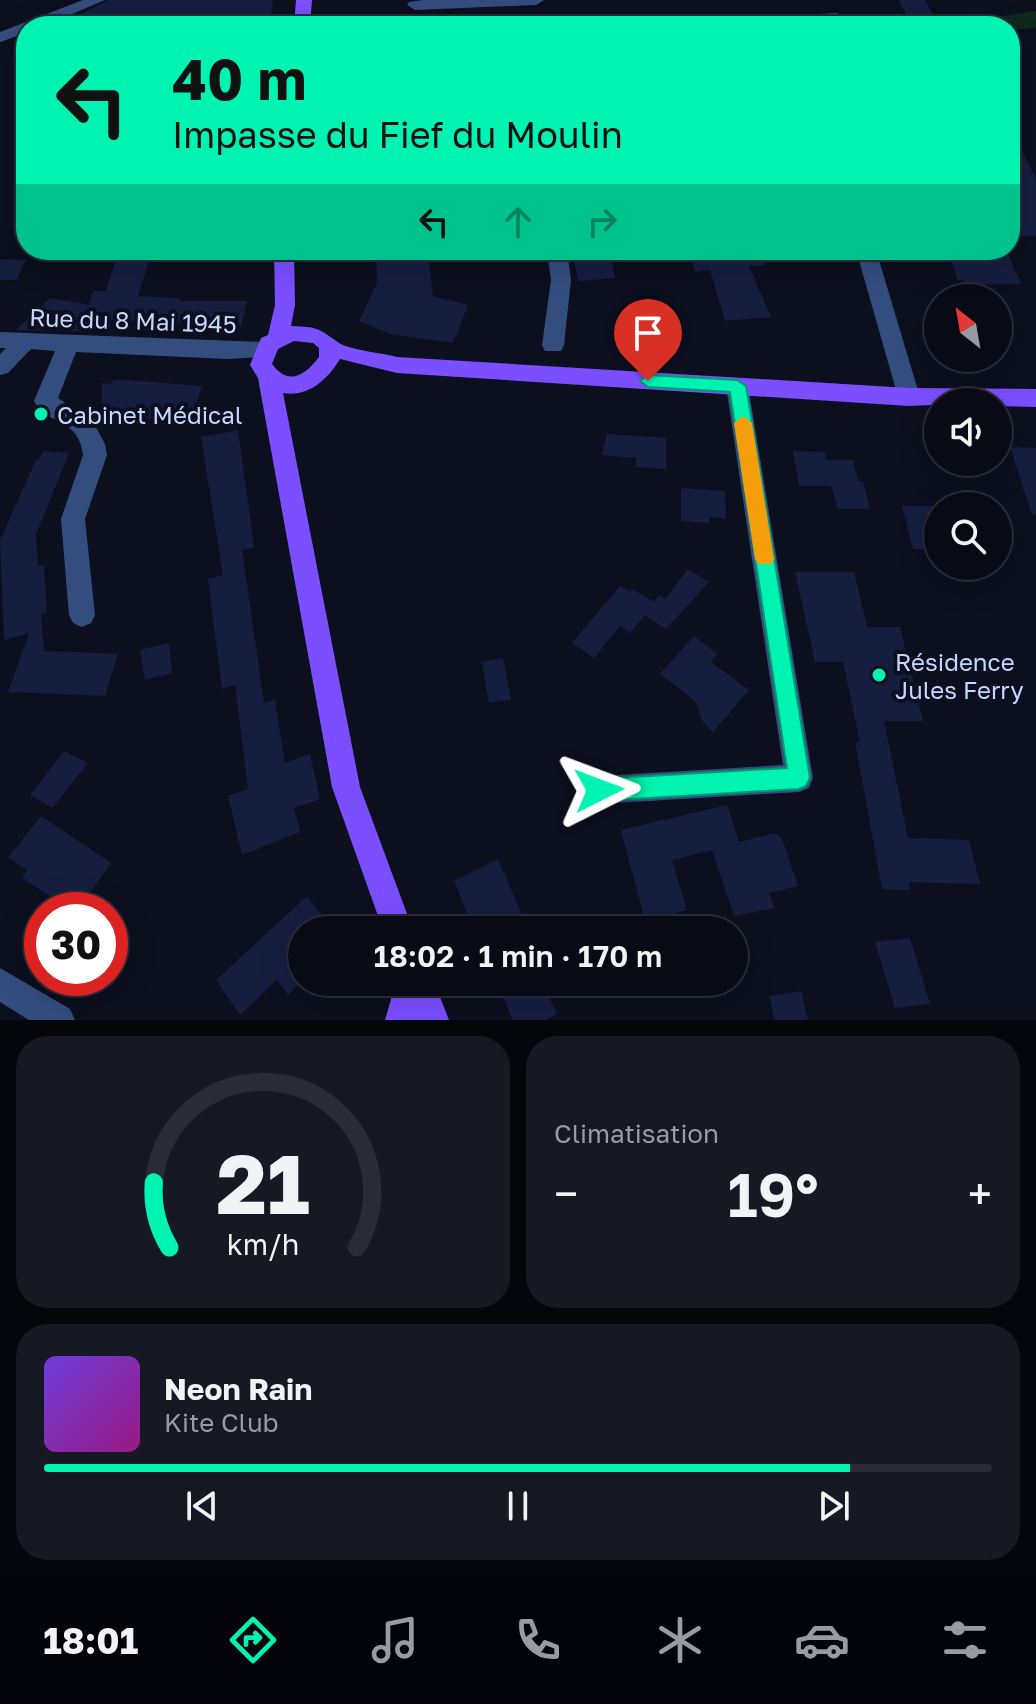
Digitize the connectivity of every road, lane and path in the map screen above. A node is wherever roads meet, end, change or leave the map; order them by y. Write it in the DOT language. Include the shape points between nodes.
graph roads {
  1 [pos="97,0"];
  2 [pos="536,0"];
  3 [pos="415,5"];
  4 [pos="56,16"];
  5 [pos="284,260"];
  6 [pos="558,260"];
  7 [pos="869,260"];
  8 [pos="285,305"];
  9 [pos="306,333"];
  10 [pos="0,340"];
  11 [pos="26,341"];
  12 [pos="69,343"];
  13 [pos="271,344"];
  14 [pos="553,345"];
  15 [pos="330,349"];
  16 [pos="385,364"];
  17 [pos="0,367"];
  18 [pos="269,377"];
  19 [pos="314,377"];
  20 [pos="737,386"];
  21 [pos="909,397"];
  22 [pos="1036,398"];
  23 [pos="282,435"];
  24 [pos="82,615"];
  25 [pos="599,790"];
  26 [pos="393,916"];
  27 [pos="0,984"];
  28 [pos="408,996"];
  29 [pos="424,996"];
  30 [pos="59,1020"];
  31 [pos="401,1020"];
  32 [pos="433,1020"];
  1 -- 4 [label="street"];
  2 -- 3 [label="street"];
  5 -- 8 [label="main road"];
  6 -- 14 [label="street"];
  7 -- 21 [label="street"];
  8 -- 9 [label="main road"];
  8 -- 13 [label="main road"];
  9 -- 13 [label="main road"];
  9 -- 15 [label="main road" via="321,338"];
  10 -- 11 [label="street, Rue du 8 Mai 1945"];
  11 -- 12 [label="street, Rue du 8 Mai 1945"];
  11 -- 17 [label="street"];
  12 -- 13 [label="street, Rue du 8 Mai 1945"];
  12 -- 24 [label="street" via="45,401 83,423 94,445 73,519"];
  13 -- 18 [label="main road" via="261,365"];
  15 -- 16 [label="main road"];
  15 -- 19 [label="main road" via="331,358"];
  16 -- 19 [label="main road"];
  16 -- 20 [label="main road"];
  18 -- 19 [label="main road" via="286,384"];
  18 -- 23 [label="main road"];
  19 -- 23 [label="main road" via="292,408"];
  20 -- 21 [label="main road"];
  20 -- 25 [label="street" via="799,778"];
  21 -- 22 [label="main road"];
  23 -- 26 [label="main road" via="346,787"];
  27 -- 30 [label="street"];
  28 -- 31 [label="main road"];
  29 -- 32 [label="main road"];
}
